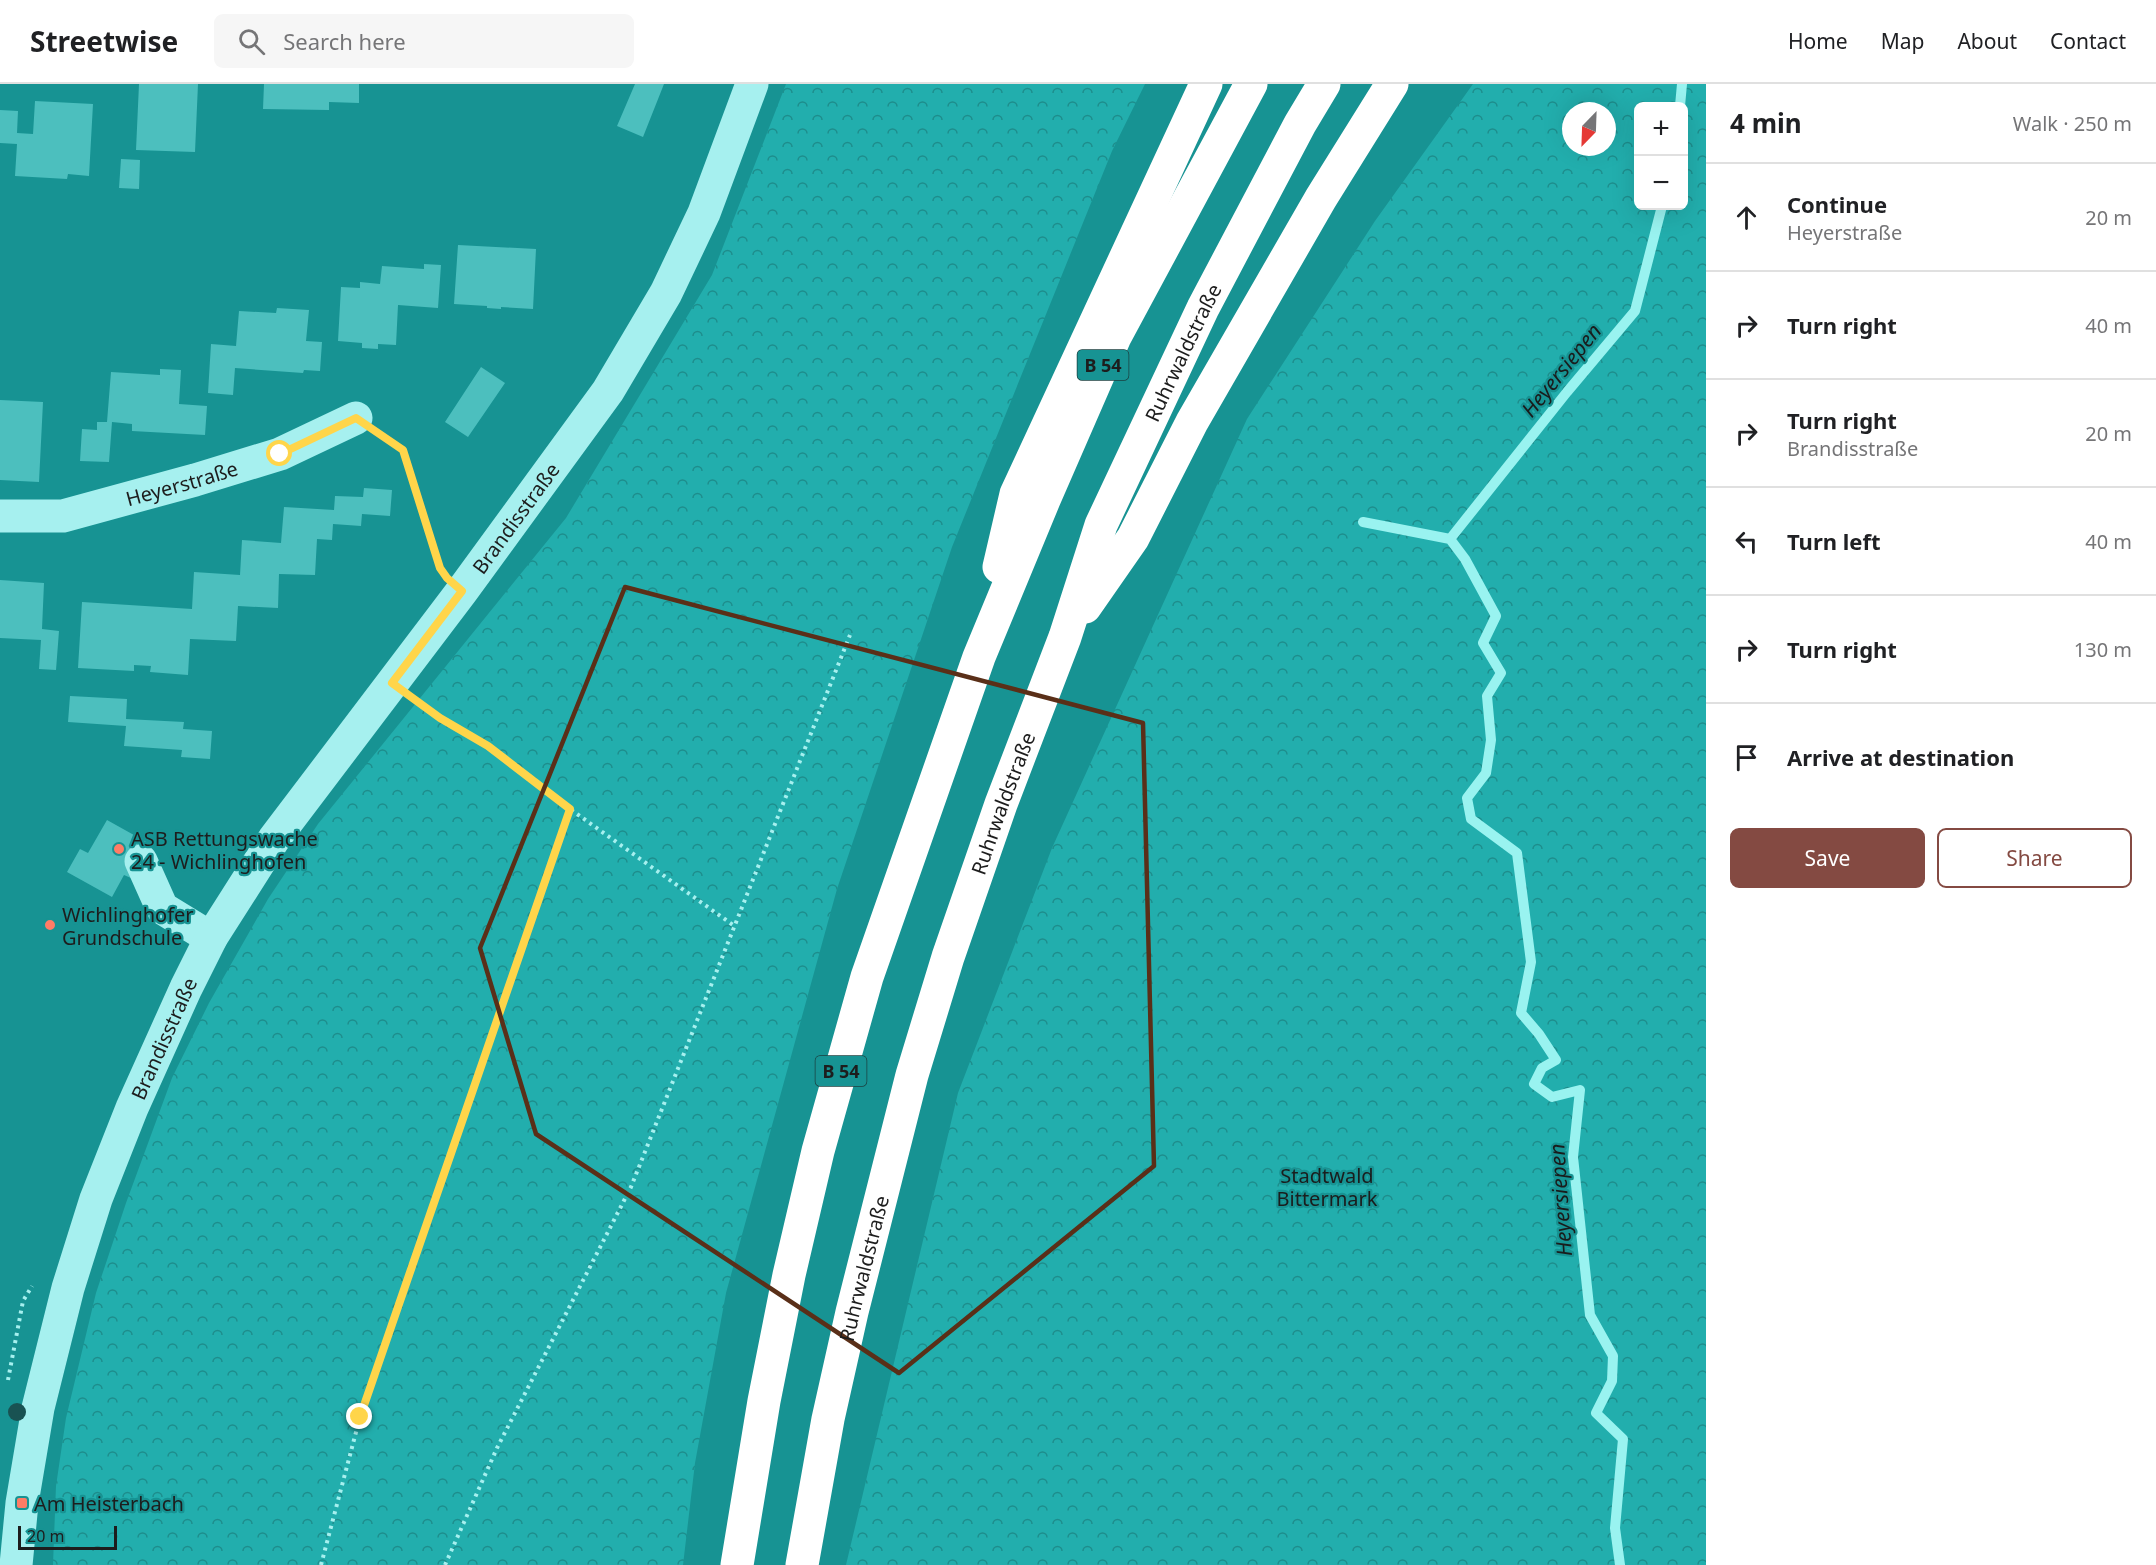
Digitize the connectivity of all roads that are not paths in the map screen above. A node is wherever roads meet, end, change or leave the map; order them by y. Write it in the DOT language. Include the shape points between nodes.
graph roads {
  1 [pos="752,84"];
  2 [pos="1206,84"];
  3 [pos="1251,84"];
  4 [pos="1324,84"];
  5 [pos="1392,84"];
  6 [pos="356,418"];
  7 [pos="0,516"];
  8 [pos="1065,637"];
  9 [pos="979,657"];
  10 [pos="141,861"];
  11 [pos="211,938"];
  12 [pos="16,1565"];
  13 [pos="737,1565"];
  14 [pos="802,1565"];
  1 -- 11 [label="street, Brandisstraße" via="704,213 666,293 608,391 274,839"];
  2 -- 9 [label="highway" via="1016,494"];
  3 -- 9 [label="highway, B 54" via="1115,337"];
  4 -- 8 [label="highway, Ruhrwaldstraße" via="1203,308 1101,525"];
  5 -- 8 [label="highway" via="1321,198 1192,422 1133,538"];
  6 -- 7 [label="street, Heyerstraße" via="280,454 195,480 63,516"];
  8 -- 14 [label="highway, Ruhrwaldstraße" via="1000,804 912,1075 847,1333"];
  9 -- 13 [label="highway, B 54" via="867,977 818,1151 764,1401"];
  10 -- 11 [label="street" via="162,908"];
  11 -- 12 [label="street, Brandisstraße" via="132,1108 96,1199 68,1288 38,1408"];
}
